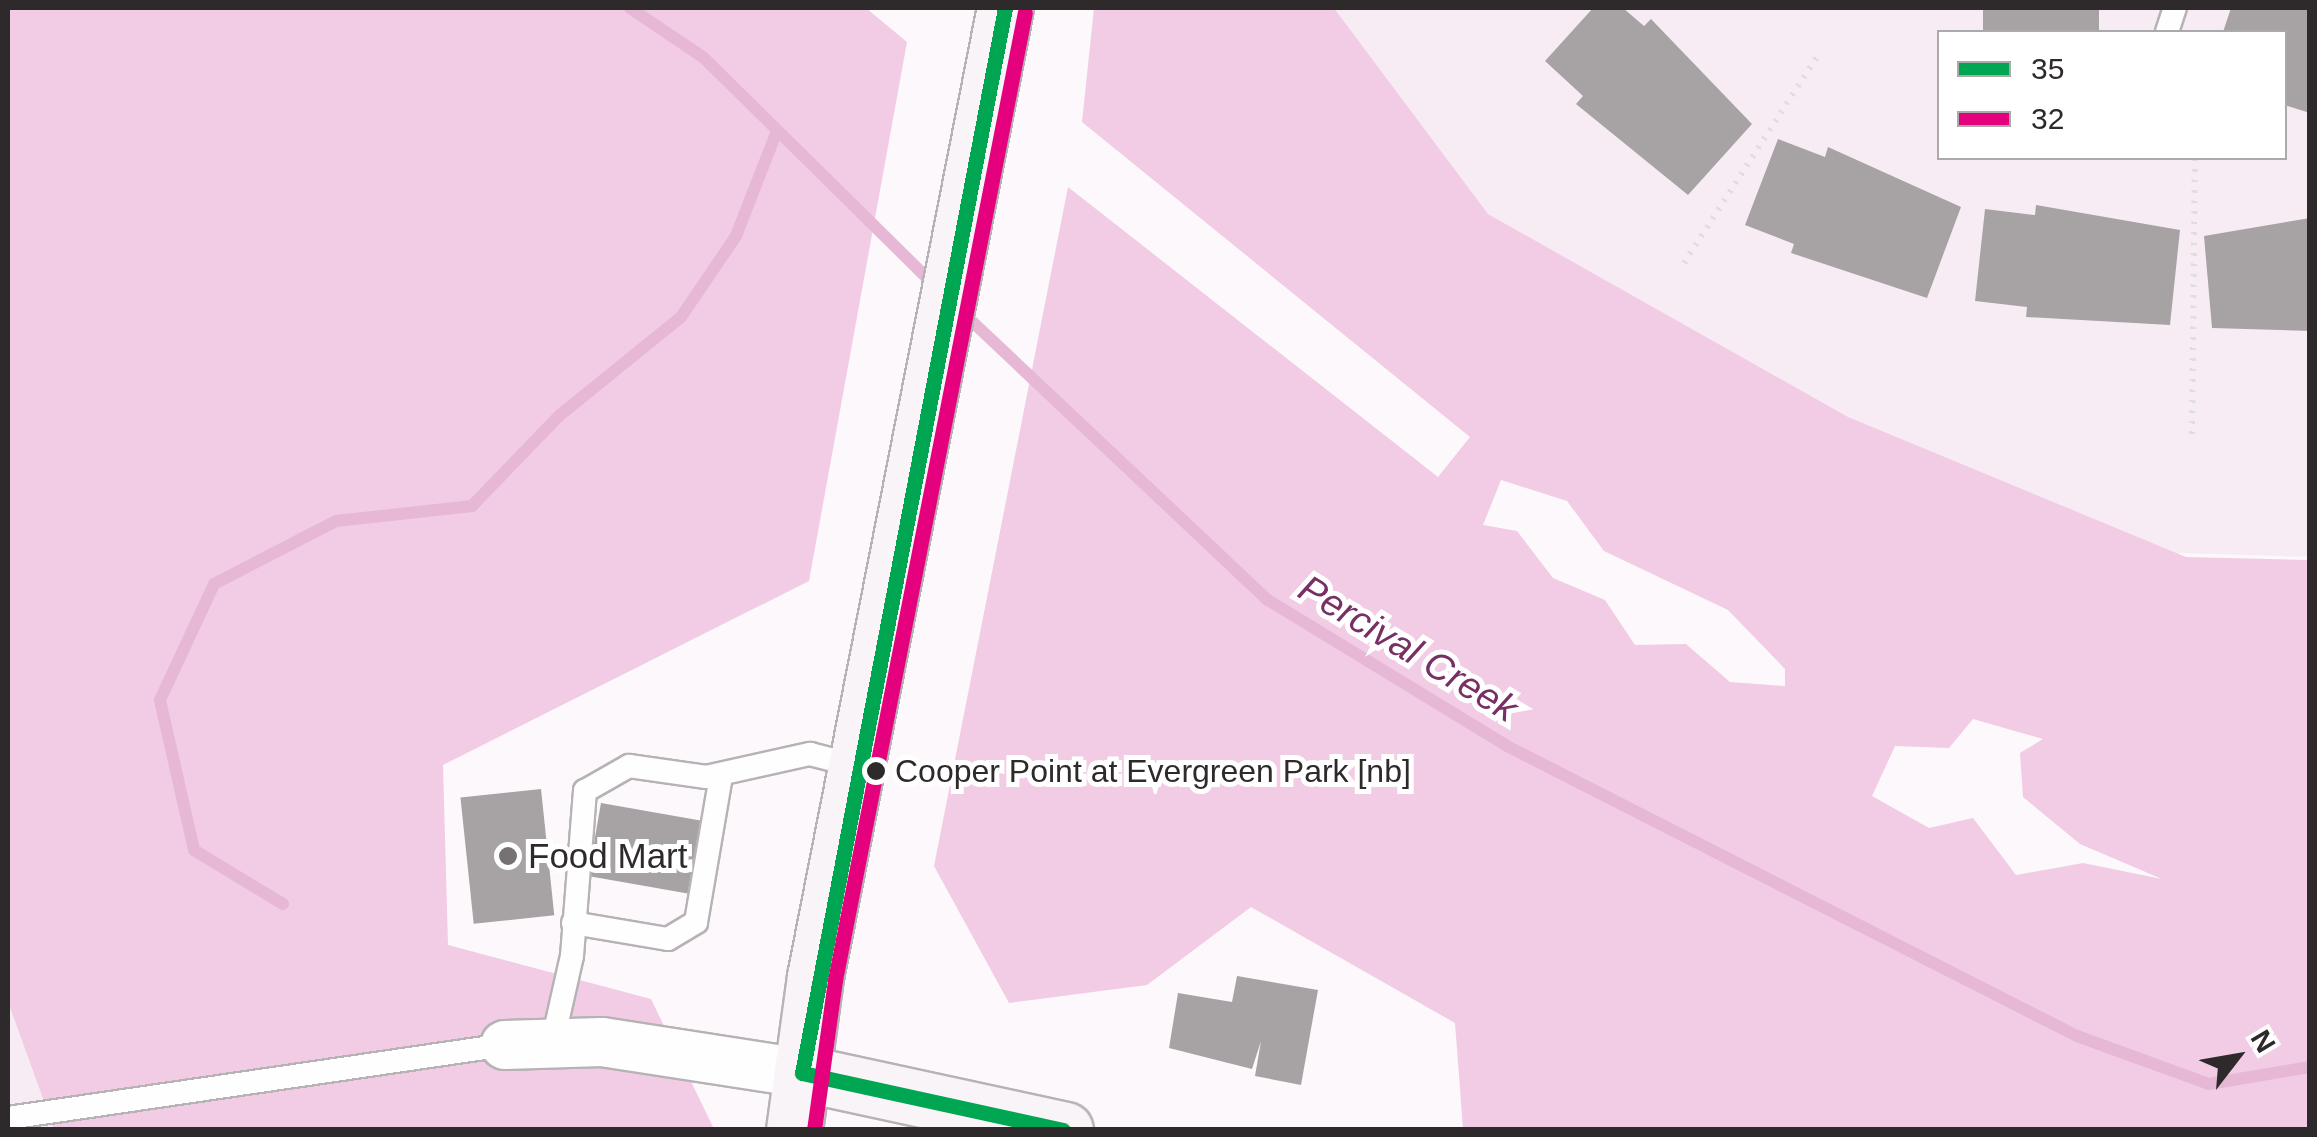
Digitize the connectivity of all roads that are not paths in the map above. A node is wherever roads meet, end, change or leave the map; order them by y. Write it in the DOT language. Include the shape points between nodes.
graph roads {
  1 [pos="1005,8"];
  2 [pos="858,759"];
  3 [pos="721,776"];
  4 [pos="573,923"];
  5 [pos="553,1040"];
  6 [pos="505,1045"];
  7 [pos="802,1074"];
  8 [pos="8,1118"];
  9 [pos="794,1130"];
  10 [pos="1065,1130"];
  1 -- 2 [label="main road"];
  2 -- 3 [label="lane" via="785,755"];
  2 -- 7 [label="main road"];
  3 -- 4 [label="lane" via="629,766 585,791"];
  3 -- 4 [label="lane" via="696,922 668,939"];
  4 -- 5 [label="lane"];
  5 -- 6 [label="street"];
  5 -- 7 [label="street"];
  6 -- 8 [label="lane"];
  7 -- 9 [label="main road"];
  7 -- 10 [label="main road"];
}
